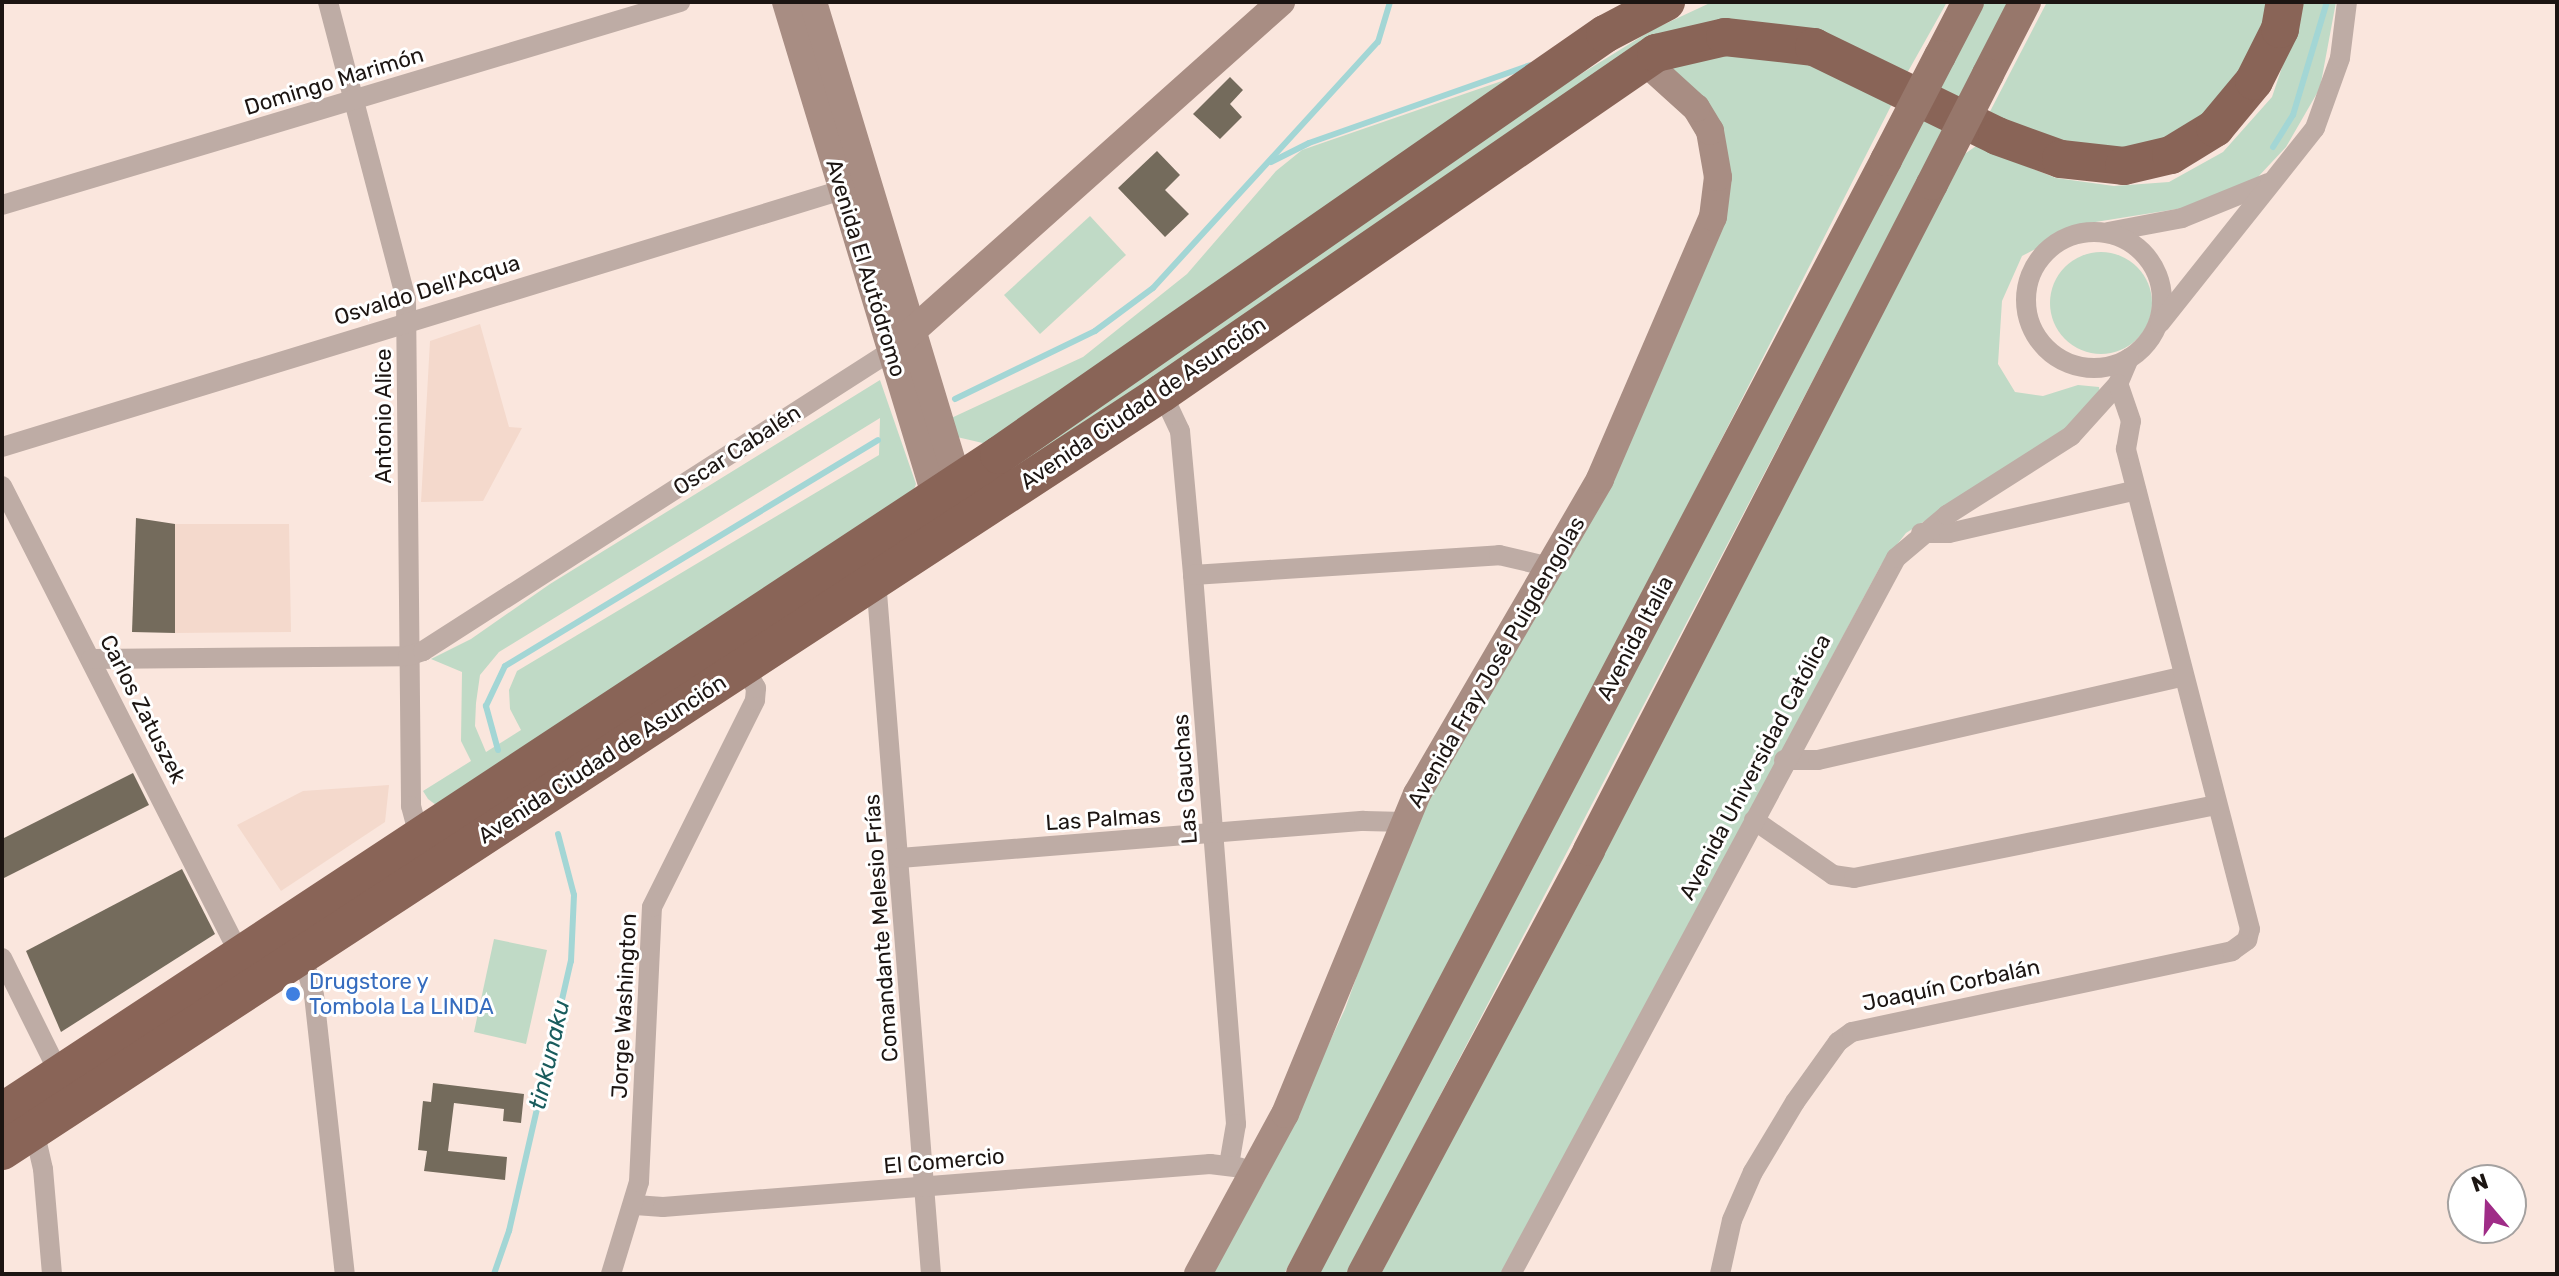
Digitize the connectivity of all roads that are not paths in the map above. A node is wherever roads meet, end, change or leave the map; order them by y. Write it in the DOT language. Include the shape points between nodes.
graph roads {
  1 [pos="328,2"];
  2 [pos="680,2"];
  3 [pos="786,2"];
  4 [pos="813,2"];
  5 [pos="1281,2"];
  6 [pos="1666,2"];
  7 [pos="1968,2"];
  8 [pos="2025,2"];
  9 [pos="2285,2"];
  10 [pos="2347,2"];
  11 [pos="1643,60"];
  12 [pos="357,99"];
  13 [pos="2275,180"];
  14 [pos="855,186"];
  15 [pos="2,205"];
  16 [pos="2104,232"];
  17 [pos="408,320"];
  18 [pos="2156,329"];
  19 [pos="912,331"];
  20 [pos="891,351"];
  21 [pos="2129,358"];
  22 [pos="2118,384"];
  23 [pos="1162,393"];
  24 [pos="2,447"];
  25 [pos="2,486"];
  26 [pos="2136,490"];
  27 [pos="957,497"];
  28 [pos="1921,533"];
  29 [pos="1550,567"];
  30 [pos="1193,575"];
  31 [pos="876,580"];
  32 [pos="408,656"];
  33 [pos="91,659"];
  34 [pos="744,667"];
  35 [pos="2181,677"];
  36 [pos="1784,760"];
  37 [pos="2215,805"];
  38 [pos="1754,820"];
  39 [pos="1405,822"];
  40 [pos="1213,834"];
  41 [pos="420,839"];
  42 [pos="900,858"];
  43 [pos="240,955"];
  44 [pos="303,957"];
  45 [pos="2,958"];
  46 [pos="59,1073"];
  47 [pos="18,1121"];
  48 [pos="2,1151"];
  49 [pos="1242,1168"];
  50 [pos="926,1186"];
  51 [pos="635,1205"];
  52 [pos="52,1274"];
  53 [pos="345,1274"];
  54 [pos="611,1274"];
  55 [pos="931,1274"];
  56 [pos="1198,1274"];
  57 [pos="1302,1274"];
  58 [pos="1363,1274"];
  59 [pos="1511,1274"];
  60 [pos="1720,1274"];
  1 -- 12 [label="street, Antonio Alice"];
  2 -- 12 [label="street, Domingo Marimón"];
  3 -- 14 [label="street, Avenida El Autódromo"];
  4 -- 14 [label="street, Avenida El Autódromo"];
  5 -- 19 [label="street, Oscar Cabalén"];
  6 -- 27 [label="highway, Avenida Ciudad de Asunción" via="1605,34"];
  7 -- 57 [label="main road, Avenida Italia, bridge"];
  8 -- 58 [label="main road, bridge" via="1589,850"];
  9 -- 11 [label="highway, Avenida Ciudad de Asunción" via="2280,29 2254,81 2215,128 2171,155 2124,166 2061,159 1997,136 1814,47 1725,37 1684,43"];
  10 -- 13 [label="street, Avenida Universidad Católica" via="2340,58 2325,107"];
  11 -- 23 [label="highway, Avenida Ciudad de Asunción"];
  11 -- 29 [label="street, Avenida Fray José Puigdengolas" via="1696,108 1710,131 1718,197 1650,371 1600,479"];
  12 -- 15 [label="street, Domingo Marimón"];
  12 -- 17 [label="street, Antonio Alice"];
  13 -- 16 [label="street" via="2209,210"];
  13 -- 18 [label="street, Avenida Universidad Católica"];
  14 -- 17 [label="street, Osvaldo Dell'Acqua"];
  14 -- 19 [label="street, Avenida El Autódromo"];
  14 -- 20 [label="street, Avenida El Autódromo"];
  16 -- 18 [label="street" via="2137,246 2158,275 2162,310"];
  16 -- 21 [label="street" via="2085,232 2049,249 2036,265 2026,303 2035,331 2054,354 2091,367"];
  17 -- 24 [label="street, Osvaldo Dell'Acqua"];
  17 -- 32 [label="street, Antonio Alice"];
  18 -- 21 [label="street, Avenida Universidad Católica"];
  19 -- 20 [label="street, Oscar Cabalén"];
  19 -- 27 [label="street, Avenida El Autódromo"];
  20 -- 27 [label="street, Avenida El Autódromo"];
  20 -- 32 [label="street, Oscar Cabalén" via="445,641"];
  21 -- 22 [label="street, Avenida Universidad Católica"];
  22 -- 26 [label="street" via="2128,403 2126,449"];
  22 -- 28 [label="street, Avenida Universidad Católica" via="2071,436"];
  23 -- 27 [label="highway, Avenida Ciudad de Asunción"];
  23 -- 30 [label="street, Las Gauchas" via="1180,431"];
  25 -- 33 [label="street, Carlos Zatuszek"];
  26 -- 28 [label="street" via="1949,533"];
  26 -- 35 [label="street"];
  27 -- 31 [label="highway, Avenida Ciudad de Asunción" via="946,533"];
  27 -- 41 [label="highway, Avenida Ciudad de Asunción"];
  28 -- 36 [label="street, Avenida Universidad Católica" via="1896,558"];
  29 -- 30 [label="street" via="1499,555"];
  29 -- 39 [label="street, Avenida Fray José Puigdengolas"];
  30 -- 40 [label="street, Las Gauchas"];
  31 -- 34 [label="highway, Avenida Ciudad de Asunción"];
  31 -- 42 [label="street, Comandante Melesio Frías"];
  32 -- 33 [label="street, Oscar Cabalén"];
  32 -- 41 [label="street, Antonio Alice" via="411,806"];
  33 -- 43 [label="street, Carlos Zatuszek"];
  34 -- 44 [label="highway, Avenida Ciudad de Asunción" via="619,744"];
  34 -- 51 [label="street, Jorge Washington" via="756,688 755,700 652,907"];
  35 -- 36 [label="street" via="1818,760"];
  35 -- 37 [label="street"];
  36 -- 38 [label="street, Avenida Universidad Católica"];
  37 -- 38 [label="street" via="1854,878 1833,875"];
  37 -- 60 [label="street, Joaquín Corbalán" via="2250,929 2240,947 1852,1032 1838,1042 1795,1102 1753,1172 1732,1220"];
  38 -- 59 [label="street, Avenida Universidad Católica"];
  39 -- 40 [label="street, Las Palmas"];
  39 -- 49 [label="street, Avenida Fray José Puigdengolas" via="1285,1114"];
  40 -- 42 [label="street, Las Palmas"];
  40 -- 49 [label="street, Las Gauchas"];
  41 -- 43 [label="highway, Avenida Ciudad de Asunción"];
  42 -- 50 [label="street, Comandante Melesio Frías"];
  43 -- 46 [label="highway, Avenida Ciudad de Asunción"];
  44 -- 47 [label="highway, Avenida Ciudad de Asunción"];
  44 -- 53 [label="street" via="314,995"];
  45 -- 46 [label="street"];
  46 -- 47 [label="highway, Avenida Ciudad de Asunción"];
  47 -- 48 [label="highway, Avenida Ciudad de Asunción"];
  47 -- 52 [label="street" via="43,1169"];
  49 -- 50 [label="street, El Comercio"];
  49 -- 56 [label="street, Avenida Fray José Puigdengolas"];
  50 -- 51 [label="street, El Comercio"];
  50 -- 55 [label="street, Comandante Melesio Frías"];
  51 -- 54 [label="street, Jorge Washington"];
}
